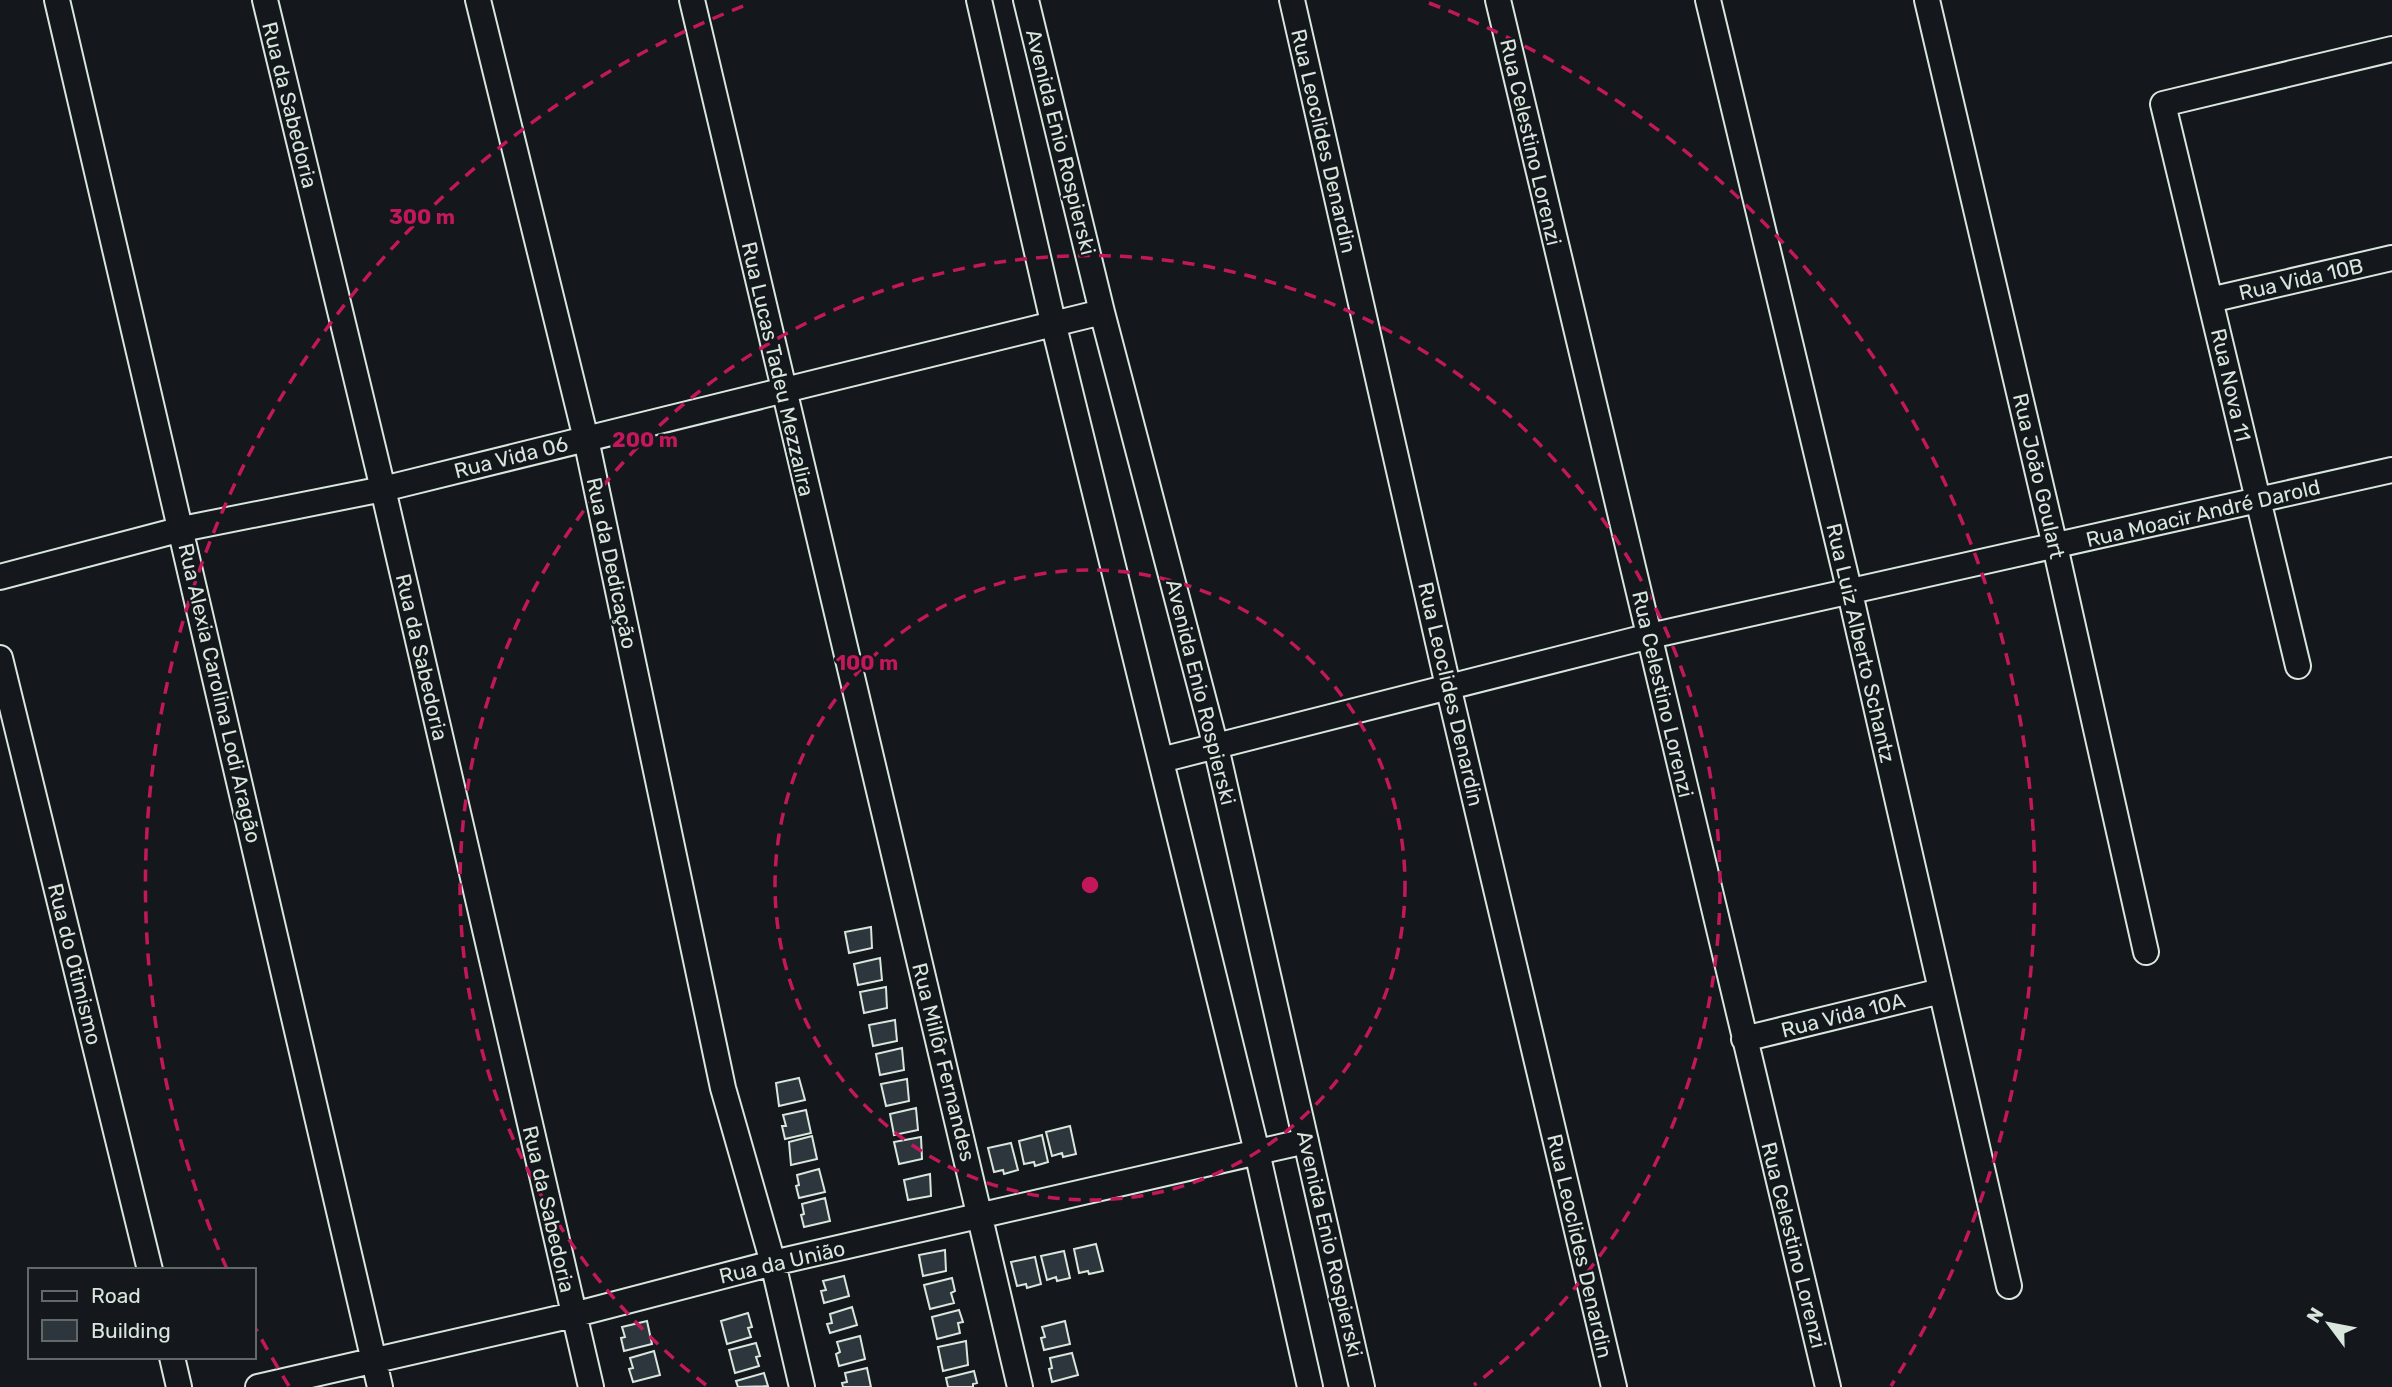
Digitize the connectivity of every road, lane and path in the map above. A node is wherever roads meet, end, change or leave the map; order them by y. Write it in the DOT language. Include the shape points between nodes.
graph roads {
  1 [pos="57,0"];
  2 [pos="265,0"];
  3 [pos="478,0"];
  4 [pos="692,0"];
  5 [pos="979,0"];
  6 [pos="1026,0"];
  7 [pos="1292,0"];
  8 [pos="1497,0"];
  9 [pos="1708,0"];
  10 [pos="1927,0"];
  11 [pos="2392,49"];
  12 [pos="2392,258"];
  13 [pos="2210,300"];
  14 [pos="1102,312"];
  15 [pos="1053,322"];
  16 [pos="783,389"];
  17 [pos="586,439"];
  18 [pos="2392,470"];
  19 [pos="383,489"];
  20 [pos="2258,499"];
  21 [pos="182,529"];
  22 [pos="2055,546"];
  23 [pos="0,577"];
  24 [pos="1850,593"];
  25 [pos="1650,636"];
  26 [pos="0,658"];
  27 [pos="2298,666"];
  28 [pos="1448,686"];
  29 [pos="866,737"];
  30 [pos="1216,747"];
  31 [pos="1161,760"];
  32 [pos="2147,952"];
  33 [pos="1941,991"];
  34 [pos="1744,1039"];
  35 [pos="1306,1141"];
  36 [pos="1256,1152"];
  37 [pos="981,1217"];
  38 [pos="773,1263"];
  39 [pos="150,1268"];
  40 [pos="2010,1286"];
  41 [pos="573,1315"];
  42 [pos="172,1359"];
  43 [pos="374,1360"];
  44 [pos="179,1387"];
  45 [pos="258,1387"];
  46 [pos="380,1387"];
  47 [pos="591,1387"];
  48 [pos="802,1387"];
  49 [pos="1020,1387"];
  50 [pos="1310,1387"];
  51 [pos="1362,1387"];
  52 [pos="1614,1387"];
  53 [pos="1828,1387"];
  1 -- 21 [label="street, Rua Alexia Carolina Lodi Aragão"];
  2 -- 19 [label="street, Rua da Sabedoria"];
  3 -- 17 [label="street, Rua da Dedicação"];
  4 -- 16 [label="street, Rua Lucas Tadeu Mezzalira"];
  5 -- 15 [label="street"];
  6 -- 14 [label="street, Avenida Enio Rospierski"];
  7 -- 28 [label="street, Rua Leoclides Denardin"];
  8 -- 25 [label="street, Rua Celestino Lorenzi"];
  9 -- 24 [label="street, Rua Luiz Alberto Schantz"];
  10 -- 22 [label="street, Rua João Goulart"];
  11 -- 13 [label="street, Rua Nova 11" via="2163,104"];
  12 -- 13 [label="street, Rua Vida 10B"];
  13 -- 20 [label="street, Rua Nova 11"];
  14 -- 15 [label="street, Rua Vida 06"];
  14 -- 30 [label="street, Avenida Enio Rospierski"];
  15 -- 16 [label="street, Rua Vida 06"];
  15 -- 31 [label="street"];
  16 -- 17 [label="street, Rua Vida 06"];
  16 -- 29 [label="street, Rua Lucas Tadeu Mezzalira"];
  17 -- 19 [label="street, Rua Vida 06"];
  17 -- 38 [label="street, Rua da Dedicação" via="723,1088"];
  18 -- 20 [label="street, Rua Moacir André Darold"];
  19 -- 21 [label="street, Rua Vida 06"];
  19 -- 41 [label="street, Rua da Sabedoria"];
  20 -- 22 [label="street, Rua Moacir André Darold"];
  20 -- 27 [label="street, Rua Nova 11"];
  21 -- 23 [label="street, Rua Vida 06"];
  21 -- 43 [label="street, Rua Alexia Carolina Lodi Aragão"];
  22 -- 24 [label="street, Rua Moacir André Darold"];
  22 -- 32 [label="street, Rua João Goulart"];
  24 -- 25 [label="street, Rua Moacir André Darold"];
  24 -- 33 [label="street, Rua Luiz Alberto Schantz"];
  25 -- 28 [label="street, Rua Moacir André Darold"];
  25 -- 34 [label="street, Rua Celestino Lorenzi"];
  26 -- 39 [label="street, Rua do Otimismo"];
  28 -- 30 [label="street, Rua Moacir André Darold"];
  28 -- 52 [label="street, Rua Leoclides Denardin"];
  29 -- 37 [label="street, Rua Millôr Fernandes"];
  30 -- 31 [label="street, Rua Moacir André Darold"];
  30 -- 35 [label="street, Avenida Enio Rospierski"];
  31 -- 36 [label="street"];
  33 -- 34 [label="street, Rua Vida 10A"];
  33 -- 40 [label="street, Rua Luiz Alberto Schantz"];
  34 -- 53 [label="street, Rua Celestino Lorenzi"];
  35 -- 36 [label="street, Rua da União"];
  35 -- 51 [label="street, Avenida Enio Rospierski"];
  36 -- 37 [label="street, Rua da União"];
  36 -- 50 [label="street"];
  37 -- 38 [label="street, Rua da União"];
  37 -- 49 [label="street, Rua Millôr Fernandes"];
  38 -- 41 [label="street, Rua da União"];
  38 -- 48 [label="street, Rua da Dedicação"];
  41 -- 43 [label="street, Rua da União"];
  41 -- 47 [label="street, Rua da Sabedoria"];
  42 -- 44 [label="street"];
  43 -- 45 [label="street, Rua da União"];
  43 -- 46 [label="street, Rua Alexia Carolina Lodi Aragão"];
}
